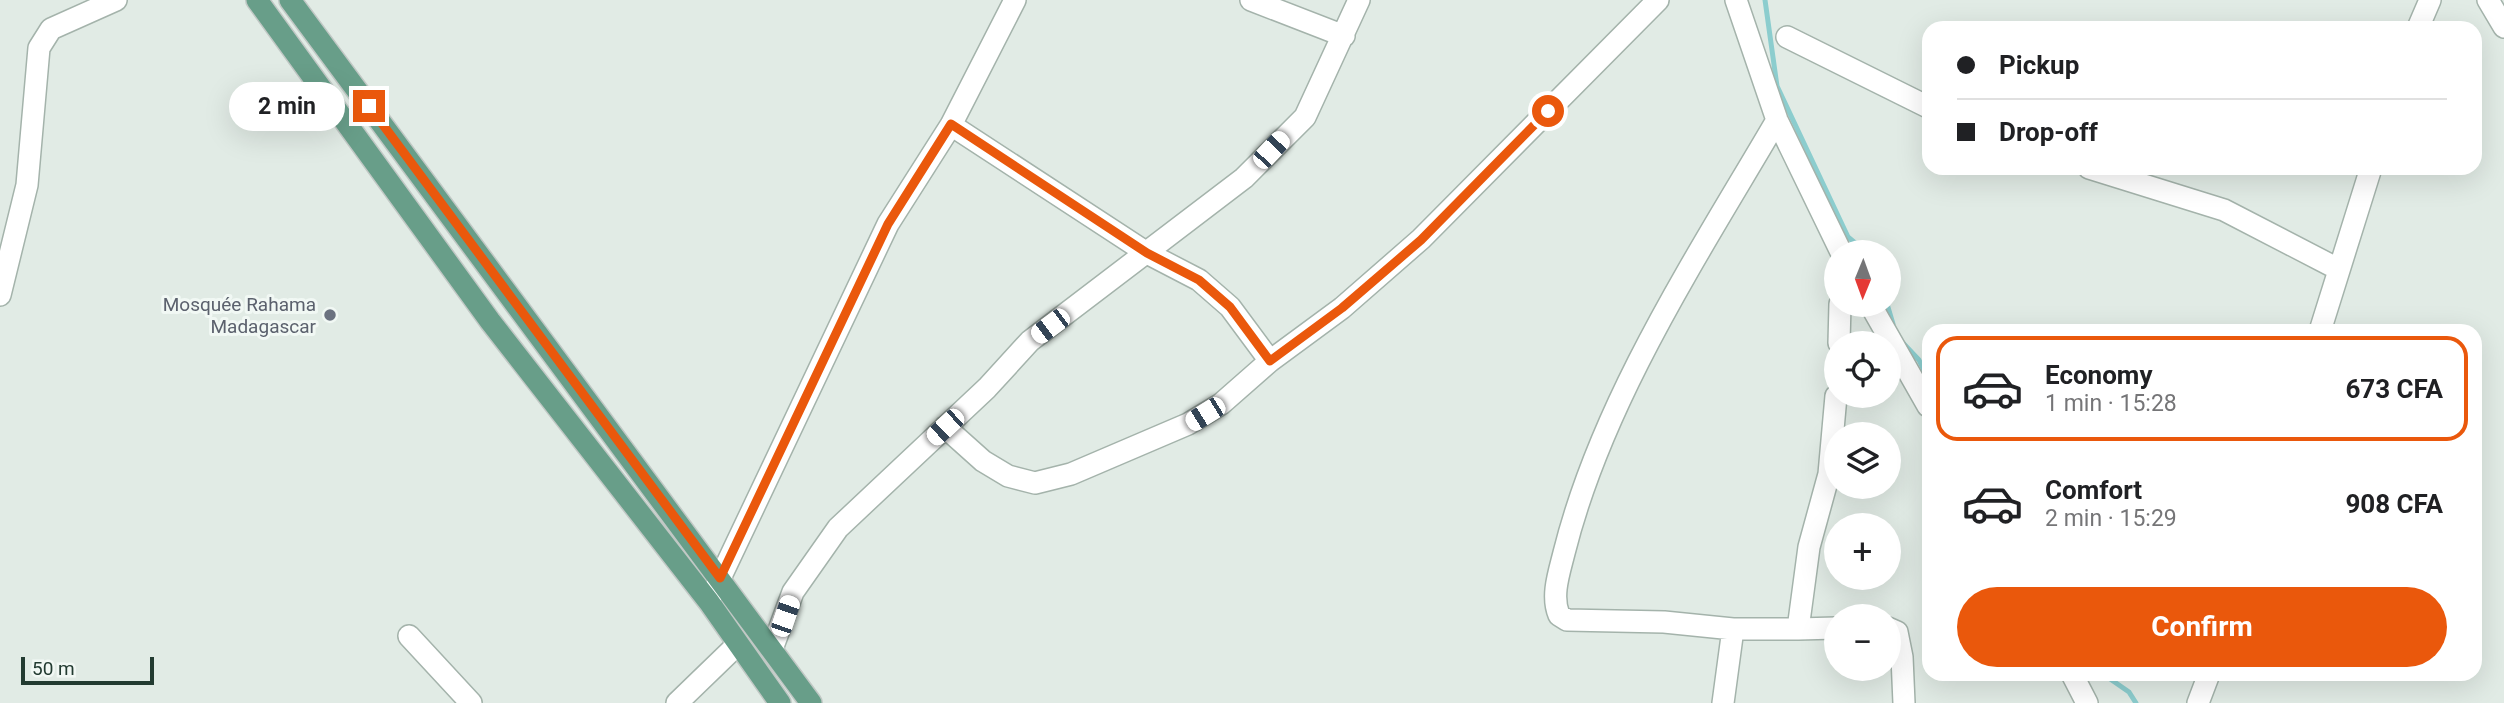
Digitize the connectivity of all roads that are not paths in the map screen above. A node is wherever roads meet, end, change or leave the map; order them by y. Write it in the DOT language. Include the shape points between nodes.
graph roads {
  1 [pos="116,0"];
  2 [pos="257,0"];
  3 [pos="290,0"];
  4 [pos="1015,0"];
  5 [pos="1251,0"];
  6 [pos="1359,0"];
  7 [pos="1658,0"];
  8 [pos="1736,0"];
  9 [pos="2430,0"];
  10 [pos="2488,0"];
  11 [pos="2421,21"];
  12 [pos="2504,27"];
  13 [pos="1344,36"];
  14 [pos="1787,37"];
  15 [pos="1922,104"];
  16 [pos="1777,120"];
  17 [pos="951,124"];
  18 [pos="2112,175"];
  19 [pos="2369,175"];
  20 [pos="1835,240"];
  21 [pos="1147,253"];
  22 [pos="2338,269"];
  23 [pos="0,295"];
  24 [pos="1877,317"];
  25 [pos="2322,324"];
  26 [pos="1270,361"];
  27 [pos="1922,395"];
  28 [pos="1835,408"];
  29 [pos="945,427"];
  30 [pos="720,578"];
  31 [pos="709,602"];
  32 [pos="1824,628"];
  33 [pos="1733,629"];
  34 [pos="1798,629"];
  35 [pos="409,636"];
  36 [pos="1901,642"];
  37 [pos="738,644"];
  38 [pos="772,649"];
  39 [pos="2076,681"];
  40 [pos="2206,681"];
  41 [pos="471,703"];
  42 [pos="677,703"];
  43 [pos="780,703"];
  44 [pos="811,703"];
  45 [pos="1723,703"];
  46 [pos="1905,703"];
  47 [pos="2087,703"];
  48 [pos="2198,703"];
  1 -- 23 [label="street" via="51,29 39,48 27,185"];
  2 -- 31 [label="main road" via="490,321"];
  3 -- 30 [label="main road"];
  4 -- 17 [label="street"];
  5 -- 13 [label="street"];
  6 -- 13 [label="street"];
  7 -- 26 [label="street" via="1421,240 1342,308"];
  8 -- 16 [label="street"];
  9 -- 11 [label="street"];
  10 -- 12 [label="street"];
  13 -- 21 [label="street" via="1305,117 1244,178"];
  14 -- 15 [label="street"];
  16 -- 20 [label="street"];
  16 -- 33 [label="street" via="1691,267 1609,426 1578,498 1554,604 1567,620"];
  17 -- 21 [label="street"];
  17 -- 30 [label="street" via="888,224"];
  18 -- 22 [label="street" via="2224,210"];
  19 -- 22 [label="street"];
  21 -- 26 [label="street" via="1216,293"];
  21 -- 29 [label="street" via="1030,341"];
  22 -- 25 [label="street"];
  24 -- 27 [label="street"];
  26 -- 29 [label="street" via="1221,404 1188,424 1071,474 1035,483 1009,476 983,461"];
  28 -- 34 [label="street" via="1829,474 1809,547"];
  29 -- 38 [label="street" via="832,536 793,592"];
  30 -- 31 [label="street"];
  30 -- 38 [label="main road"];
  31 -- 37 [label="main road"];
  32 -- 34 [label="street"];
  33 -- 34 [label="street"];
  33 -- 45 [label="street"];
  35 -- 41 [label="street"];
  36 -- 46 [label="street"];
  37 -- 42 [label="street"];
  37 -- 43 [label="main road"];
  38 -- 44 [label="main road"];
  39 -- 47 [label="street"];
  40 -- 48 [label="street"];
}
